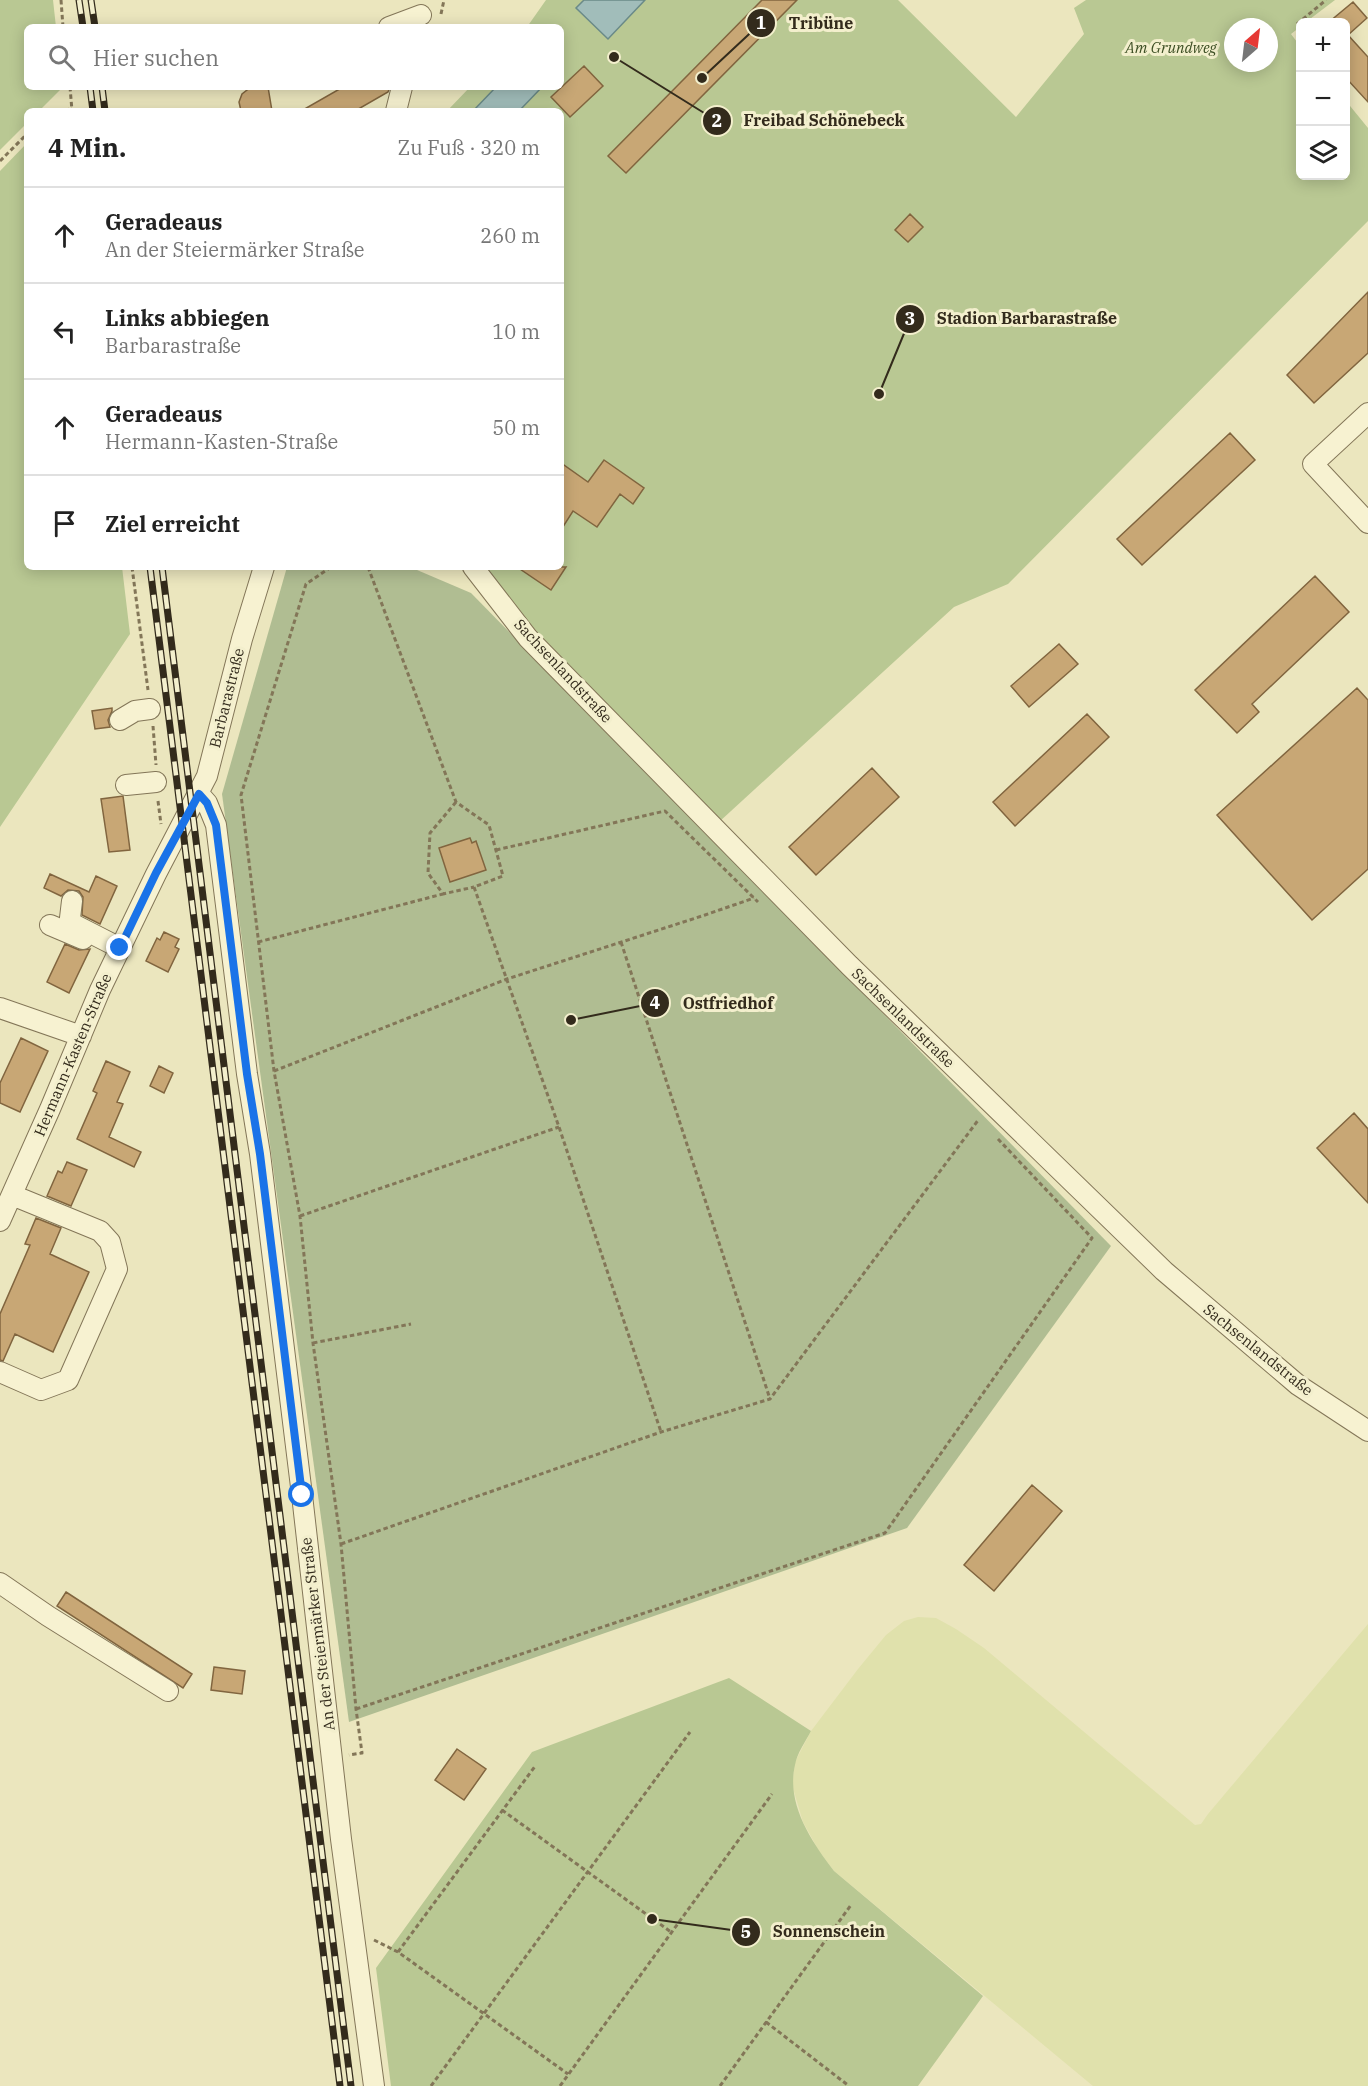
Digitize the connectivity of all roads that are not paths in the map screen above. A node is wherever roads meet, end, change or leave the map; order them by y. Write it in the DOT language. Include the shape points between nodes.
graph roads {
  1 [pos="422,14"];
  2 [pos="397,24"];
  3 [pos="401,90"];
  4 [pos="397,108"];
  5 [pos="1368,413"];
  6 [pos="1368,523"];
  7 [pos="263,570"];
  8 [pos="475,570"];
  9 [pos="150,709"];
  10 [pos="120,720"];
  11 [pos="156,782"];
  12 [pos="126,785"];
  13 [pos="199,794"];
  14 [pos="182,826"];
  15 [pos="72,901"];
  16 [pos="50,925"];
  17 [pos="118,952"];
  18 [pos="0,1008"];
  19 [pos="81,1036"];
  20 [pos="12,1195"];
  21 [pos="0,1221"];
  22 [pos="0,1372"];
  23 [pos="1368,1431"];
  24 [pos="0,1583"];
  25 [pos="168,1691"];
  26 [pos="374,2086"];
  1 -- 2 [label="street"];
  3 -- 4 [label="street"];
  5 -- 6 [label="street" via="1313,464"];
  7 -- 13 [label="street, Barbarastraße"];
  8 -- 23 [label="street, Sachsenlandstraße" via="528,638 849,965 1155,1263 1298,1385"];
  9 -- 10 [label="street" via="135,711"];
  11 -- 12 [label="street"];
  13 -- 14 [label="street, Barbarastraße"];
  13 -- 26 [label="street, An der Steiermärker Straße" via="216,825"];
  14 -- 17 [label="street, Hermann-Kasten-Straße"];
  15 -- 17 [label="street" via="73,924"];
  16 -- 17 [label="street"];
  17 -- 19 [label="street, Hermann-Kasten-Straße"];
  18 -- 19 [label="street"];
  19 -- 20 [label="street, Hermann-Kasten-Straße"];
  20 -- 21 [label="street, Hermann-Kasten-Straße"];
  20 -- 22 [label="street" via="99,1231 110,1242 117,1269 68,1380 41,1390"];
  24 -- 25 [label="street"];
}
